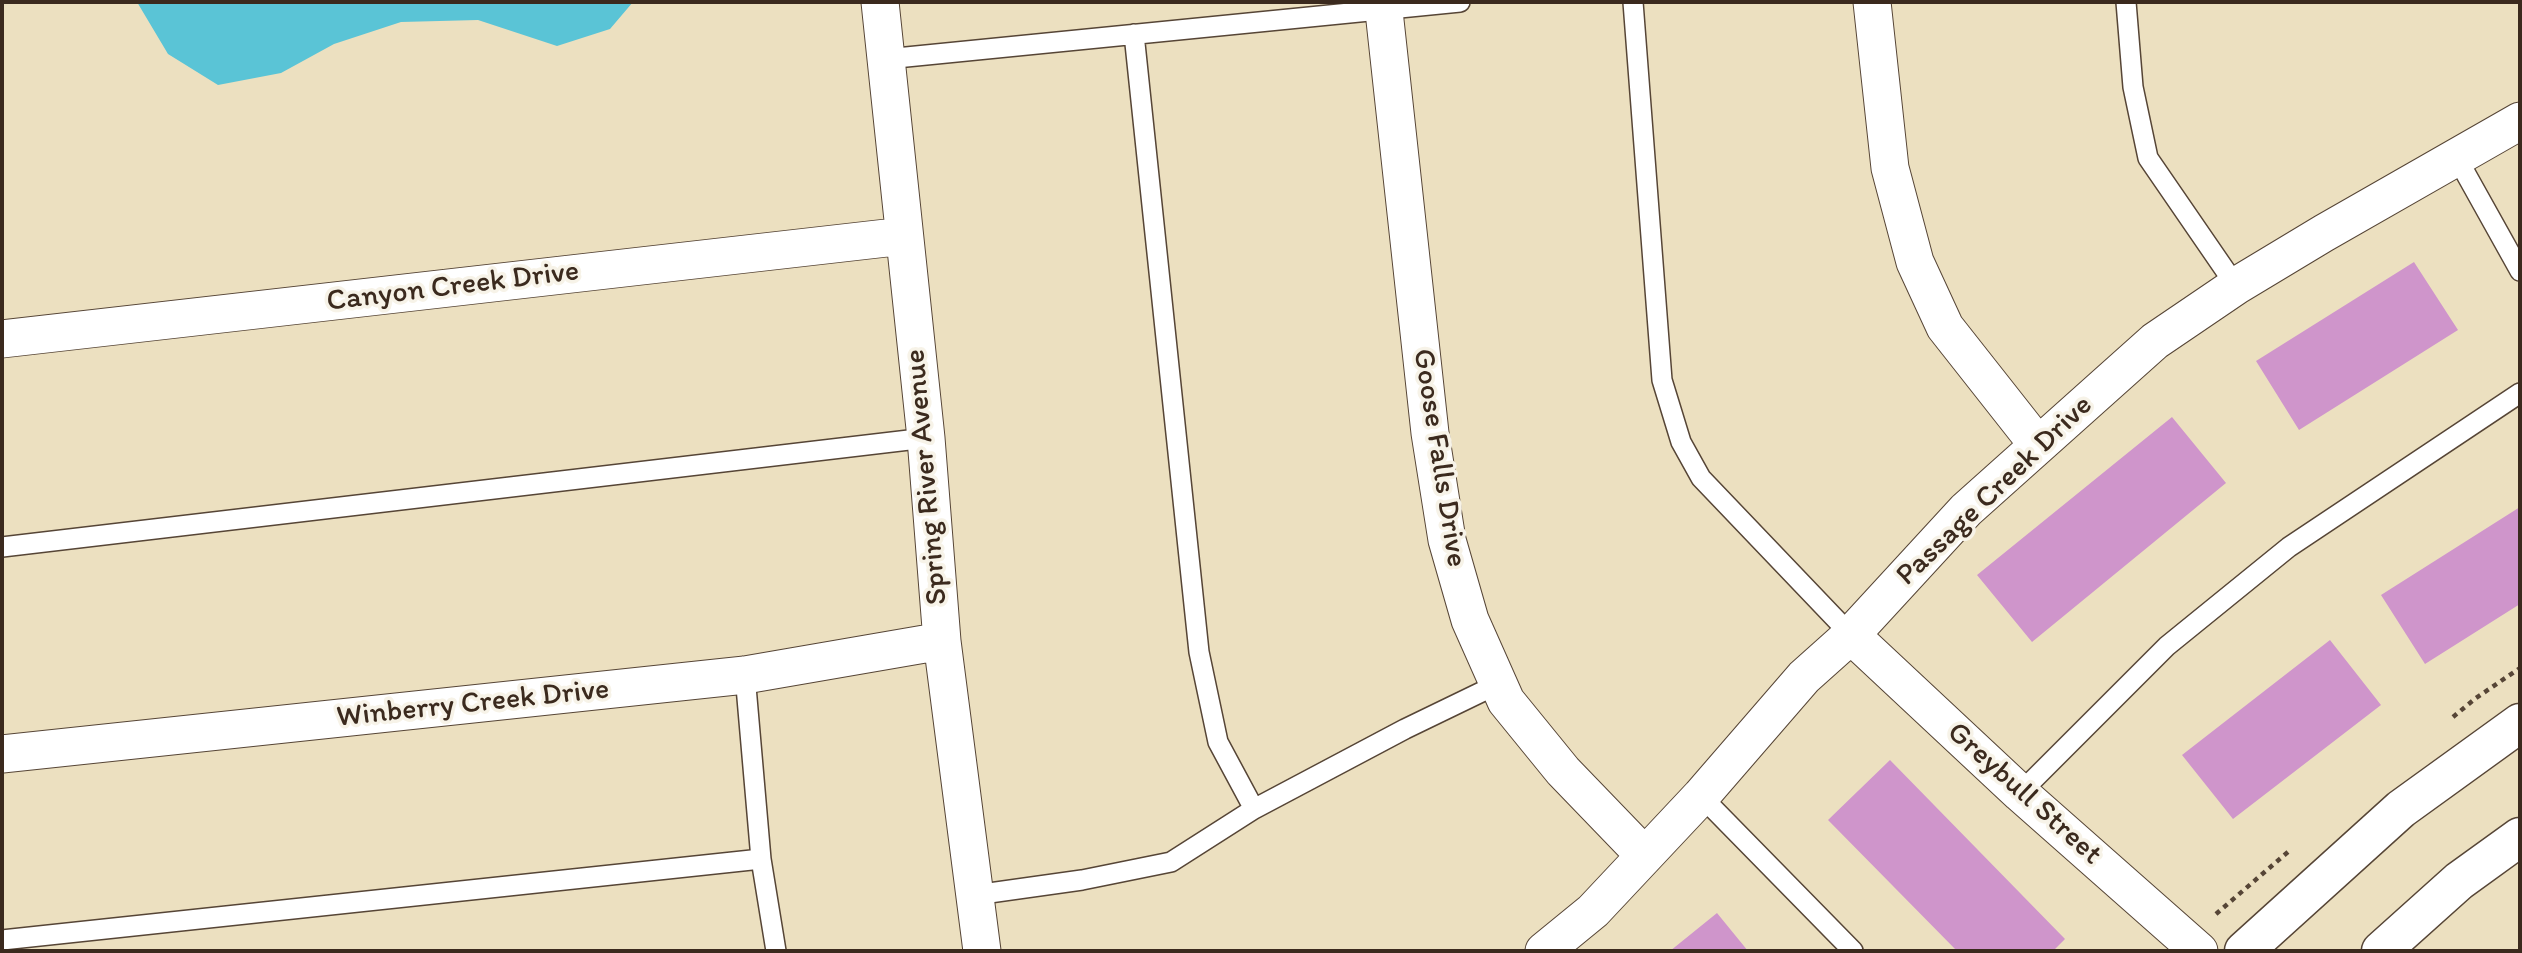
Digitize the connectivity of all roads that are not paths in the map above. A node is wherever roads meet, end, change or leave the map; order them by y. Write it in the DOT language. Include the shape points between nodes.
graph roads {
  1 [pos="880,2"];
  2 [pos="1460,2"];
  3 [pos="1633,2"];
  4 [pos="1872,2"];
  5 [pos="2126,2"];
  6 [pos="1383,6"];
  7 [pos="1134,34"];
  8 [pos="886,59"];
  9 [pos="2520,121"];
  10 [pos="2457,158"];
  11 [pos="904,236"];
  12 [pos="2520,271"];
  13 [pos="2236,286"];
  14 [pos="2,339"];
  15 [pos="2520,393"];
  16 [pos="926,438"];
  17 [pos="2038,445"];
  18 [pos="2,547"];
  19 [pos="1851,635"];
  20 [pos="942,640"];
  21 [pos="745,675"];
  22 [pos="1498,684"];
  23 [pos="2520,723"];
  24 [pos="2,754"];
  25 [pos="2020,793"];
  26 [pos="1702,796"];
  27 [pos="1254,809"];
  28 [pos="2520,837"];
  29 [pos="1644,855"];
  30 [pos="761,859"];
  31 [pos="975,895"];
  32 [pos="2,940"];
  33 [pos="776,951"];
  34 [pos="982,951"];
  35 [pos="1544,951"];
  36 [pos="1853,951"];
  37 [pos="2199,951"];
  38 [pos="2244,951"];
  39 [pos="2382,951"];
  1 -- 8 [label="street, Spring River Avenue"];
  2 -- 6 [label="lane"];
  3 -- 19 [label="lane" via="1662,380 1681,442 1701,478"];
  4 -- 17 [label="street" via="1890,167 1915,262 1945,327"];
  5 -- 13 [label="lane" via="2133,87 2148,158"];
  6 -- 7 [label="lane"];
  6 -- 22 [label="street, Goose Falls Drive" via="1430,433 1447,540 1470,620"];
  7 -- 8 [label="lane"];
  7 -- 27 [label="lane" via="1199,652 1218,742"];
  8 -- 11 [label="street, Spring River Avenue"];
  9 -- 10 [label="street, Passage Creek Drive"];
  10 -- 12 [label="lane"];
  10 -- 13 [label="street, Passage Creek Drive"];
  11 -- 14 [label="street, Canyon Creek Drive"];
  11 -- 16 [label="street, Spring River Avenue"];
  13 -- 17 [label="street, Passage Creek Drive" via="2155,341"];
  15 -- 25 [label="lane" via="2288,547 2167,646"];
  16 -- 18 [label="lane"];
  16 -- 20 [label="street, Spring River Avenue"];
  17 -- 19 [label="street, Passage Creek Drive" via="1966,510"];
  19 -- 25 [label="street, Greybull Street"];
  19 -- 26 [label="street, Passage Creek Drive" via="1804,677"];
  20 -- 21 [label="street, Winberry Creek Drive"];
  20 -- 31 [label="street, Spring River Avenue"];
  21 -- 24 [label="street, Winberry Creek Drive"];
  21 -- 30 [label="lane"];
  22 -- 27 [label="lane"];
  22 -- 29 [label="street, Goose Falls Drive" via="1506,701 1563,771"];
  23 -- 38 [label="main road" via="2401,809"];
  25 -- 37 [label="street, Greybull Street"];
  26 -- 29 [label="street, Passage Creek Drive"];
  26 -- 36 [label="lane"];
  27 -- 31 [label="lane" via="1171,862"];
  28 -- 39 [label="main road" via="2459,881"];
  29 -- 35 [label="street, Passage Creek Drive" via="1593,911"];
  30 -- 32 [label="lane"];
  30 -- 33 [label="lane"];
  31 -- 34 [label="street, Spring River Avenue"];
}
